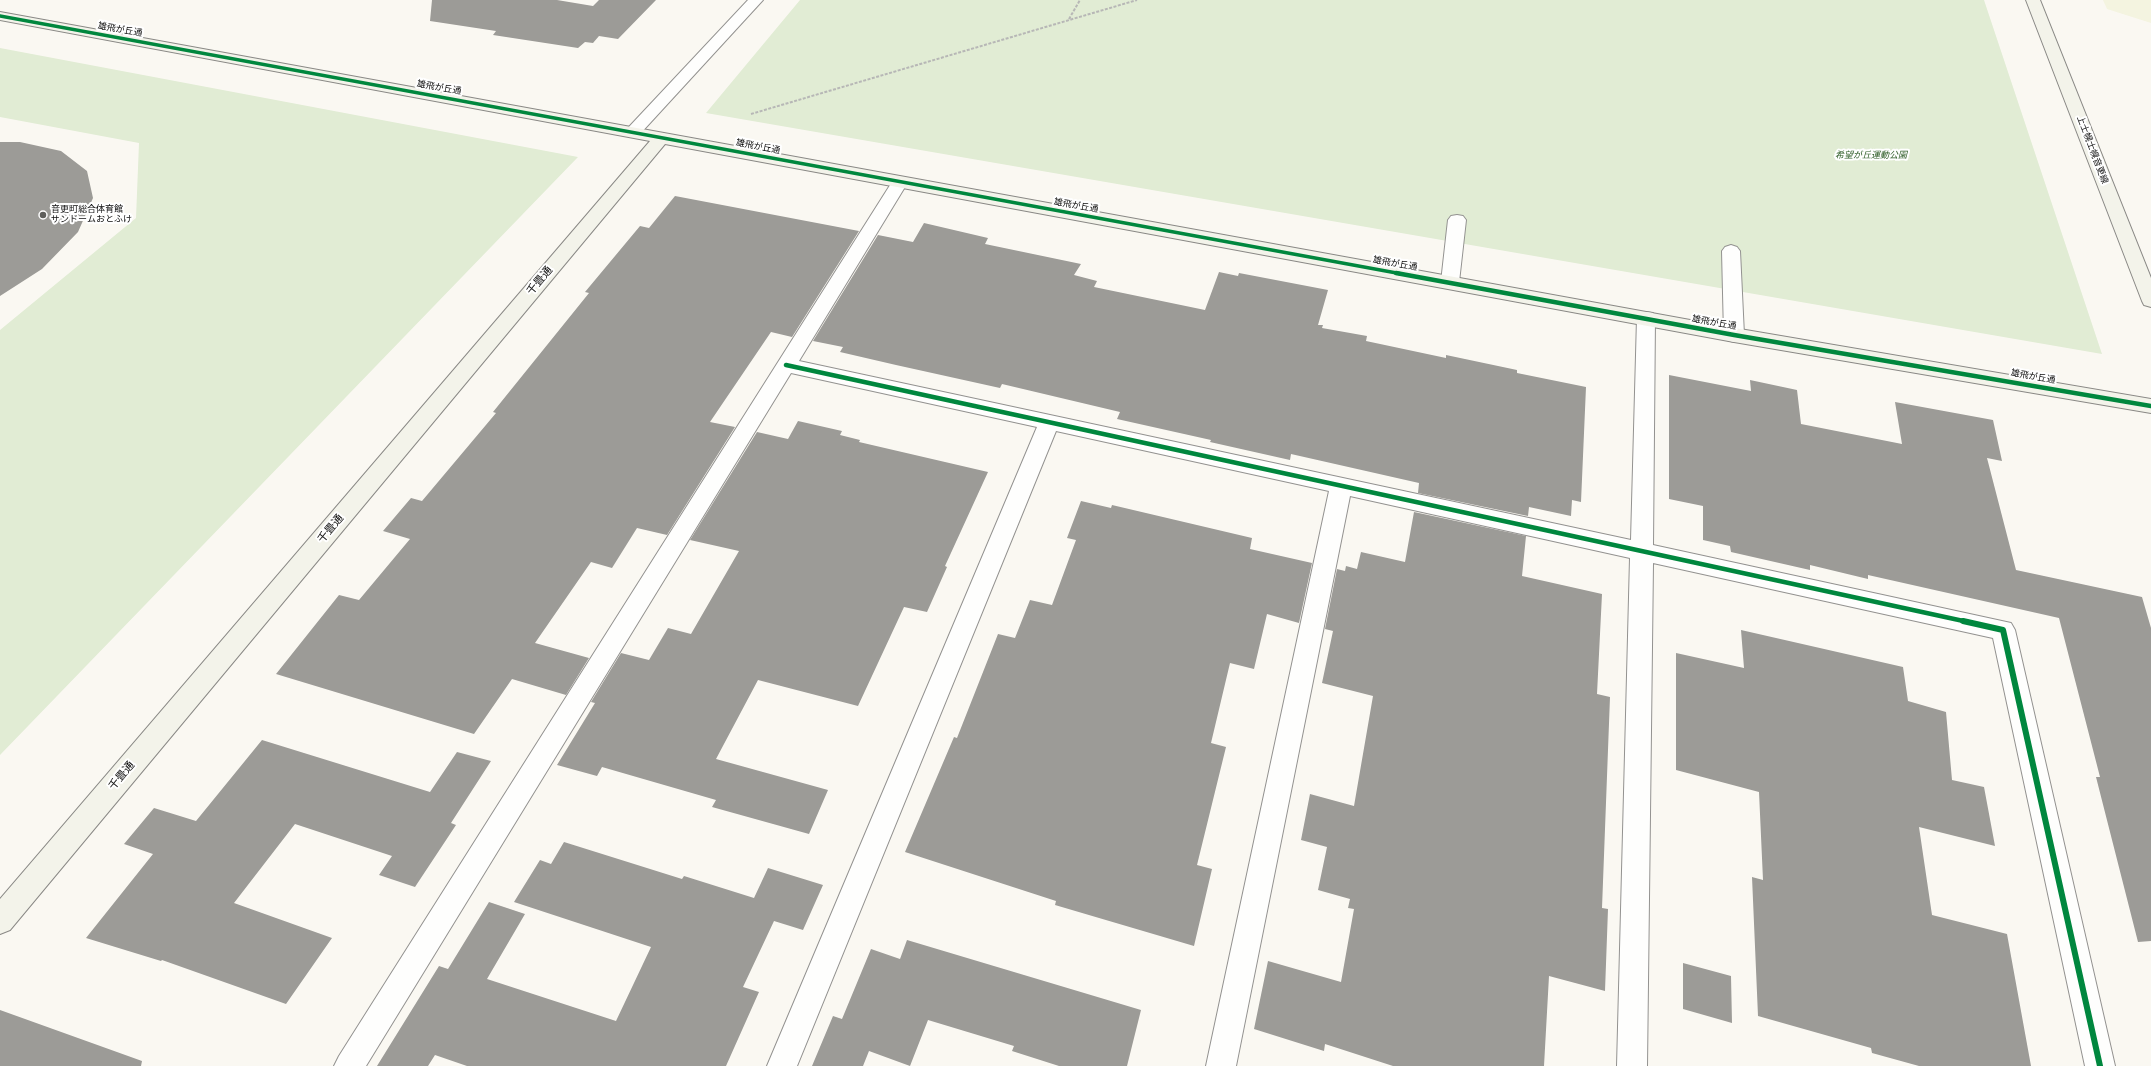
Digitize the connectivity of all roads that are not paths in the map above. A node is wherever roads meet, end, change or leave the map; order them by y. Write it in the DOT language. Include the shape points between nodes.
graph roads {
  1 [pos="756,0"];
  2 [pos="2032,0"];
  3 [pos="0,16"];
  4 [pos="633,132"];
  5 [pos="662,138"];
  6 [pos="900,182"];
  7 [pos="1457,220"];
  8 [pos="1731,251"];
  9 [pos="1450,282"];
  10 [pos="2151,301"];
  11 [pos="1646,318"];
  12 [pos="1734,335"];
  13 [pos="786,365"];
  14 [pos="2151,406"];
  15 [pos="1049,423"];
  16 [pos="1341,486"];
  17 [pos="1642,552"];
  18 [pos="0,920"];
  19 [pos="349,1066"];
  20 [pos="782,1066"];
  21 [pos="1221,1066"];
  22 [pos="1632,1066"];
  23 [pos="2100,1066"];
  1 -- 4 [label="street"];
  2 -- 10 [label="street, 上士幌士幌音更線"];
  3 -- 4 [label="street, 雄飛が丘通"];
  4 -- 5 [label="street, 雄飛が丘通"];
  5 -- 6 [label="street, 雄飛が丘通"];
  5 -- 18 [label="street, 千畳通"];
  6 -- 9 [label="street, 雄飛が丘通"];
  6 -- 13 [label="street"];
  7 -- 9 [label="street"];
  8 -- 12 [label="street"];
  9 -- 11 [label="street, 雄飛が丘通"];
  11 -- 12 [label="street, 雄飛が丘通"];
  11 -- 17 [label="street"];
  12 -- 14 [label="street, 雄飛が丘通"];
  13 -- 15 [label="street"];
  13 -- 19 [label="street"];
  15 -- 16 [label="street"];
  15 -- 20 [label="street"];
  16 -- 17 [label="street"];
  16 -- 21 [label="street"];
  17 -- 22 [label="street"];
  17 -- 23 [label="street" via="2003,630"];
}
